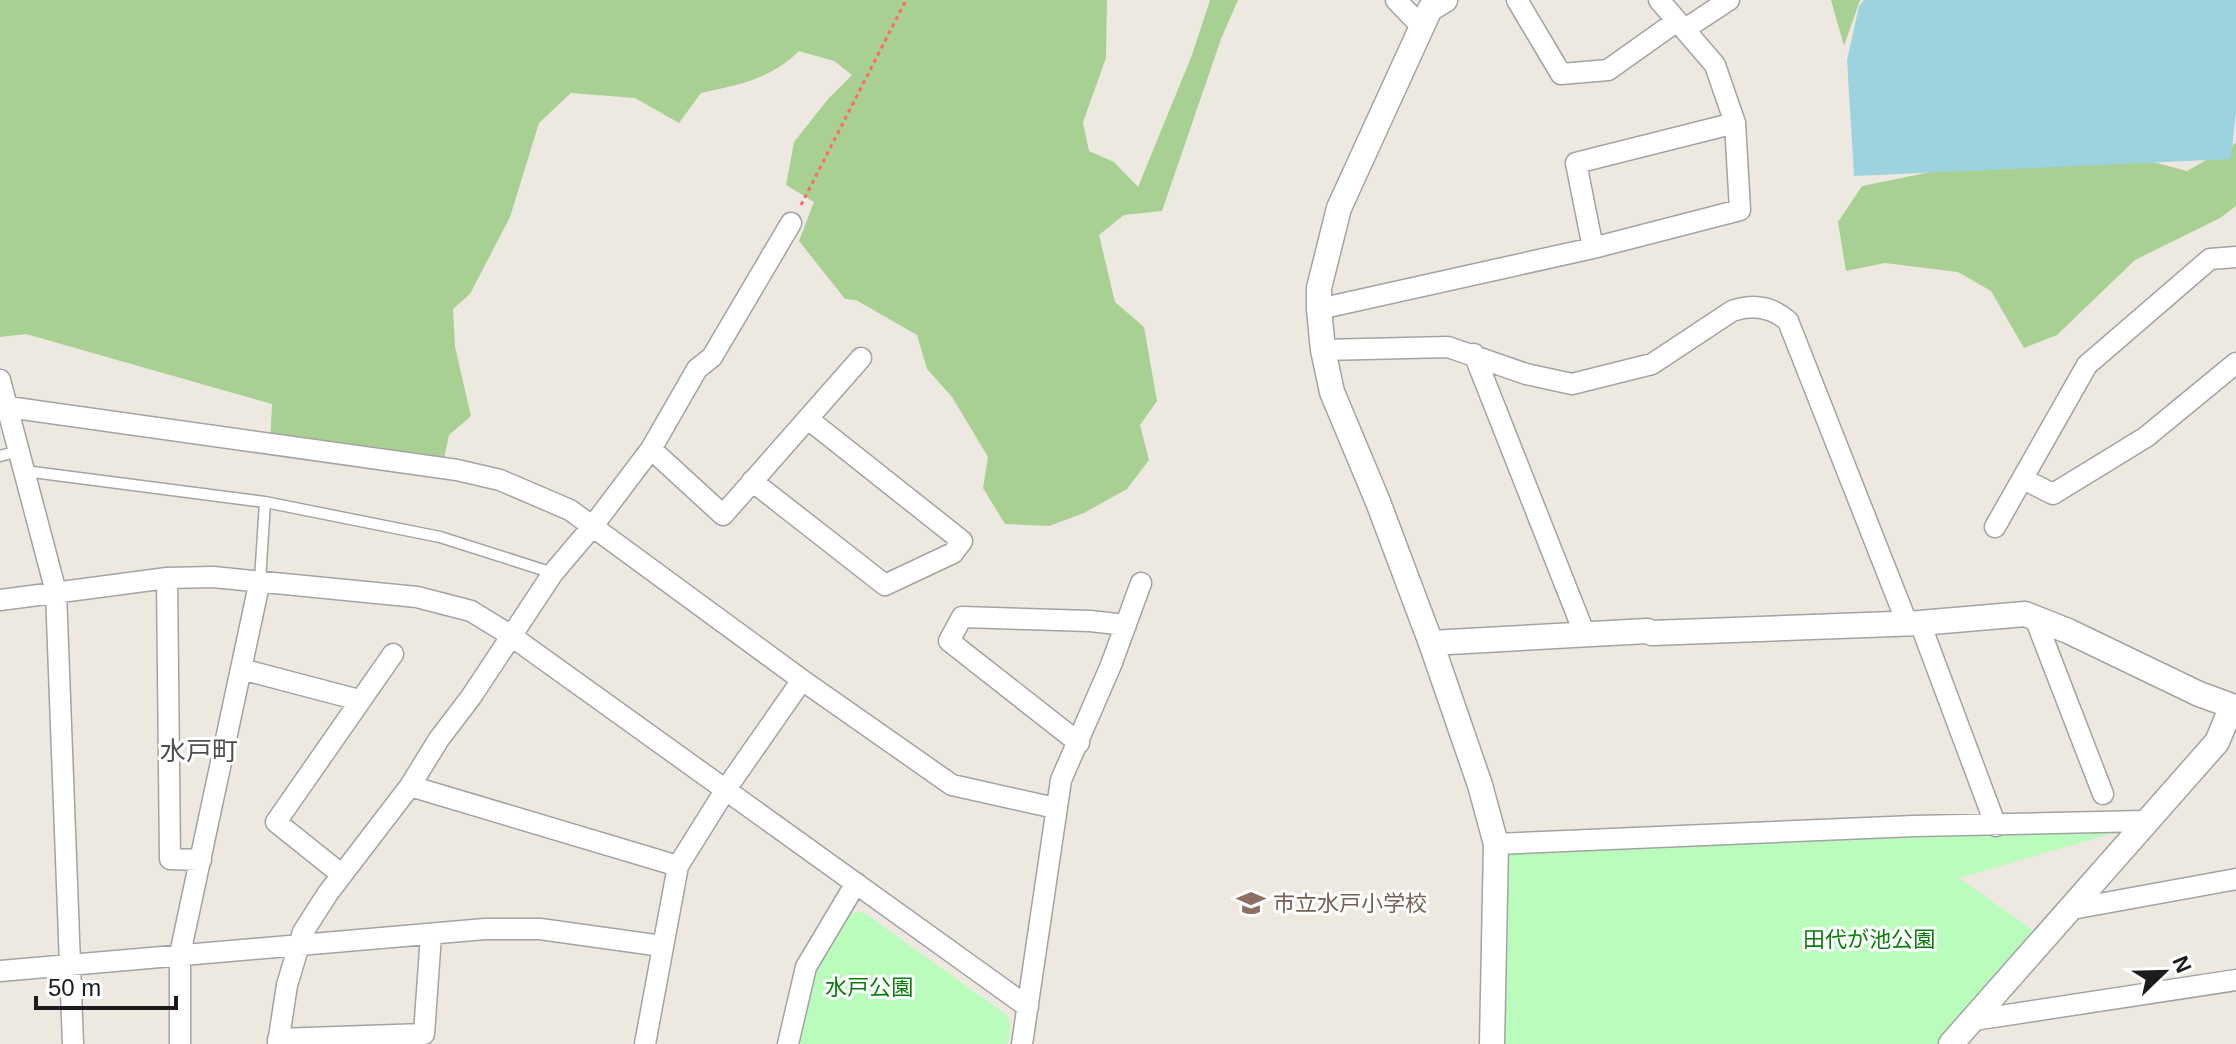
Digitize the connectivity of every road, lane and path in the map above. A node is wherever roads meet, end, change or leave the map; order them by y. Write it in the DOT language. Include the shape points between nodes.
graph roads {
  1 [pos="906,0"];
  2 [pos="1396,0"];
  3 [pos="1445,0"];
  4 [pos="1517,0"];
  5 [pos="1659,0"];
  6 [pos="1729,0"];
  7 [pos="1681,25"];
  8 [pos="1422,27"];
  9 [pos="1735,123"];
  10 [pos="791,223"];
  11 [pos="1593,248"];
  12 [pos="2236,257"];
  13 [pos="1319,309"];
  14 [pos="1323,350"];
  15 [pos="1474,354"];
  16 [pos="861,358"];
  17 [pos="2236,363"];
  18 [pos="0,380"];
  19 [pos="8,407"];
  20 [pos="808,419"];
  21 [pos="651,449"];
  22 [pos="10,453"];
  23 [pos="25,471"];
  24 [pos="2023,479"];
  25 [pos="752,481"];
  26 [pos="265,502"];
  27 [pos="592,527"];
  28 [pos="1995,527"];
  29 [pos="553,573"];
  30 [pos="167,578"];
  31 [pos="260,580"];
  32 [pos="1141,583"];
  33 [pos="56,592"];
  34 [pos="0,600"];
  35 [pos="2035,618"];
  36 [pos="1914,623"];
  37 [pos="1126,625"];
  38 [pos="510,635"];
  39 [pos="1585,635"];
  40 [pos="1431,643"];
  41 [pos="393,654"];
  42 [pos="241,669"];
  43 [pos="802,680"];
  44 [pos="359,700"];
  45 [pos="2235,704"];
  46 [pos="1079,743"];
  47 [pos="410,786"];
  48 [pos="726,789"];
  49 [pos="2103,794"];
  50 [pos="1055,808"];
  51 [pos="2145,821"];
  52 [pos="1996,826"];
  53 [pos="1496,844"];
  54 [pos="201,860"];
  55 [pos="678,866"];
  56 [pos="341,874"];
  57 [pos="2236,879"];
  58 [pos="856,883"];
  59 [pos="2072,909"];
  60 [pos="431,935"];
  61 [pos="301,946"];
  62 [pos="662,946"];
  63 [pos="180,954"];
  64 [pos="71,965"];
  65 [pos="0,971"];
  66 [pos="2236,980"];
  67 [pos="1028,1007"];
  68 [pos="1974,1020"];
  69 [pos="278,1041"];
  70 [pos="73,1044"];
  71 [pos="180,1044"];
  72 [pos="645,1044"];
  73 [pos="788,1044"];
  74 [pos="1022,1044"];
  75 [pos="1492,1044"];
  76 [pos="1951,1044"];
  1 -- 10 [label="path"];
  2 -- 8 [label="street"];
  3 -- 8 [label="street" via="1430,9"];
  4 -- 7 [label="street" via="1561,74 1608,70"];
  5 -- 7 [label="street"];
  6 -- 7 [label="street"];
  7 -- 9 [label="street" via="1715,65"];
  8 -- 13 [label="street" via="1339,208 1319,288"];
  9 -- 11 [label="street" via="1740,210"];
  9 -- 11 [label="street" via="1576,163"];
  10 -- 21 [label="street"];
  11 -- 13 [label="street"];
  12 -- 24 [label="street" via="2210,259 2087,365"];
  13 -- 14 [label="street"];
  14 -- 15 [label="street" via="1448,347"];
  14 -- 40 [label="street" via="1332,392"];
  15 -- 36 [label="street" via="1572,384 1652,364 1744,307 1781,315 1788,321"];
  15 -- 39 [label="street"];
  16 -- 20 [label="street"];
  17 -- 24 [label="street" via="2146,437 2053,494"];
  18 -- 19 [label="street"];
  19 -- 22 [label="street"];
  19 -- 27 [label="street" via="457,470 539,495"];
  20 -- 25 [label="street"];
  20 -- 25 [label="street" via="962,541 953,553 885,585"];
  21 -- 25 [label="street" via="723,515"];
  21 -- 27 [label="street"];
  22 -- 23 [label="street"];
  23 -- 26 [label="lane"];
  23 -- 33 [label="street"];
  24 -- 28 [label="street"];
  26 -- 29 [label="lane" via="440,537"];
  26 -- 31 [label="lane"];
  27 -- 29 [label="street"];
  27 -- 43 [label="street"];
  29 -- 38 [label="street"];
  30 -- 31 [label="street"];
  30 -- 33 [label="street"];
  30 -- 54 [label="street" via="170,859"];
  31 -- 38 [label="street" via="417,597 471,611"];
  31 -- 42 [label="street"];
  32 -- 37 [label="street"];
  33 -- 34 [label="street"];
  33 -- 64 [label="street"];
  35 -- 36 [label="street" via="2025,614"];
  35 -- 45 [label="street" via="2199,694"];
  35 -- 49 [label="street"];
  36 -- 39 [label="street"];
  36 -- 52 [label="street"];
  37 -- 46 [label="street"];
  37 -- 46 [label="street" via="962,617 949,641"];
  38 -- 47 [label="street"];
  38 -- 48 [label="street"];
  39 -- 40 [label="street"];
  40 -- 53 [label="street"];
  41 -- 44 [label="street"];
  42 -- 44 [label="street"];
  42 -- 54 [label="street"];
  43 -- 48 [label="street"];
  43 -- 50 [label="street" via="952,785"];
  44 -- 56 [label="street" via="276,822"];
  45 -- 51 [label="street" via="2217,742"];
  46 -- 50 [label="street" via="1061,780"];
  47 -- 55 [label="street"];
  47 -- 56 [label="street"];
  48 -- 55 [label="street"];
  48 -- 58 [label="street"];
  50 -- 67 [label="street"];
  51 -- 52 [label="street"];
  51 -- 59 [label="street"];
  52 -- 53 [label="street"];
  53 -- 75 [label="street"];
  54 -- 63 [label="street"];
  55 -- 62 [label="street"];
  56 -- 61 [label="street" via="303,932"];
  57 -- 59 [label="street"];
  58 -- 67 [label="street"];
  58 -- 73 [label="street" via="806,967"];
  59 -- 68 [label="street"];
  60 -- 61 [label="street"];
  60 -- 62 [label="street" via="540,929"];
  60 -- 69 [label="street" via="424,1034"];
  61 -- 63 [label="street"];
  61 -- 69 [label="street" via="287,985"];
  62 -- 72 [label="street"];
  63 -- 64 [label="street"];
  63 -- 71 [label="street"];
  64 -- 65 [label="street"];
  64 -- 70 [label="street"];
  66 -- 68 [label="street"];
  67 -- 74 [label="street"];
  68 -- 76 [label="street"];
}
